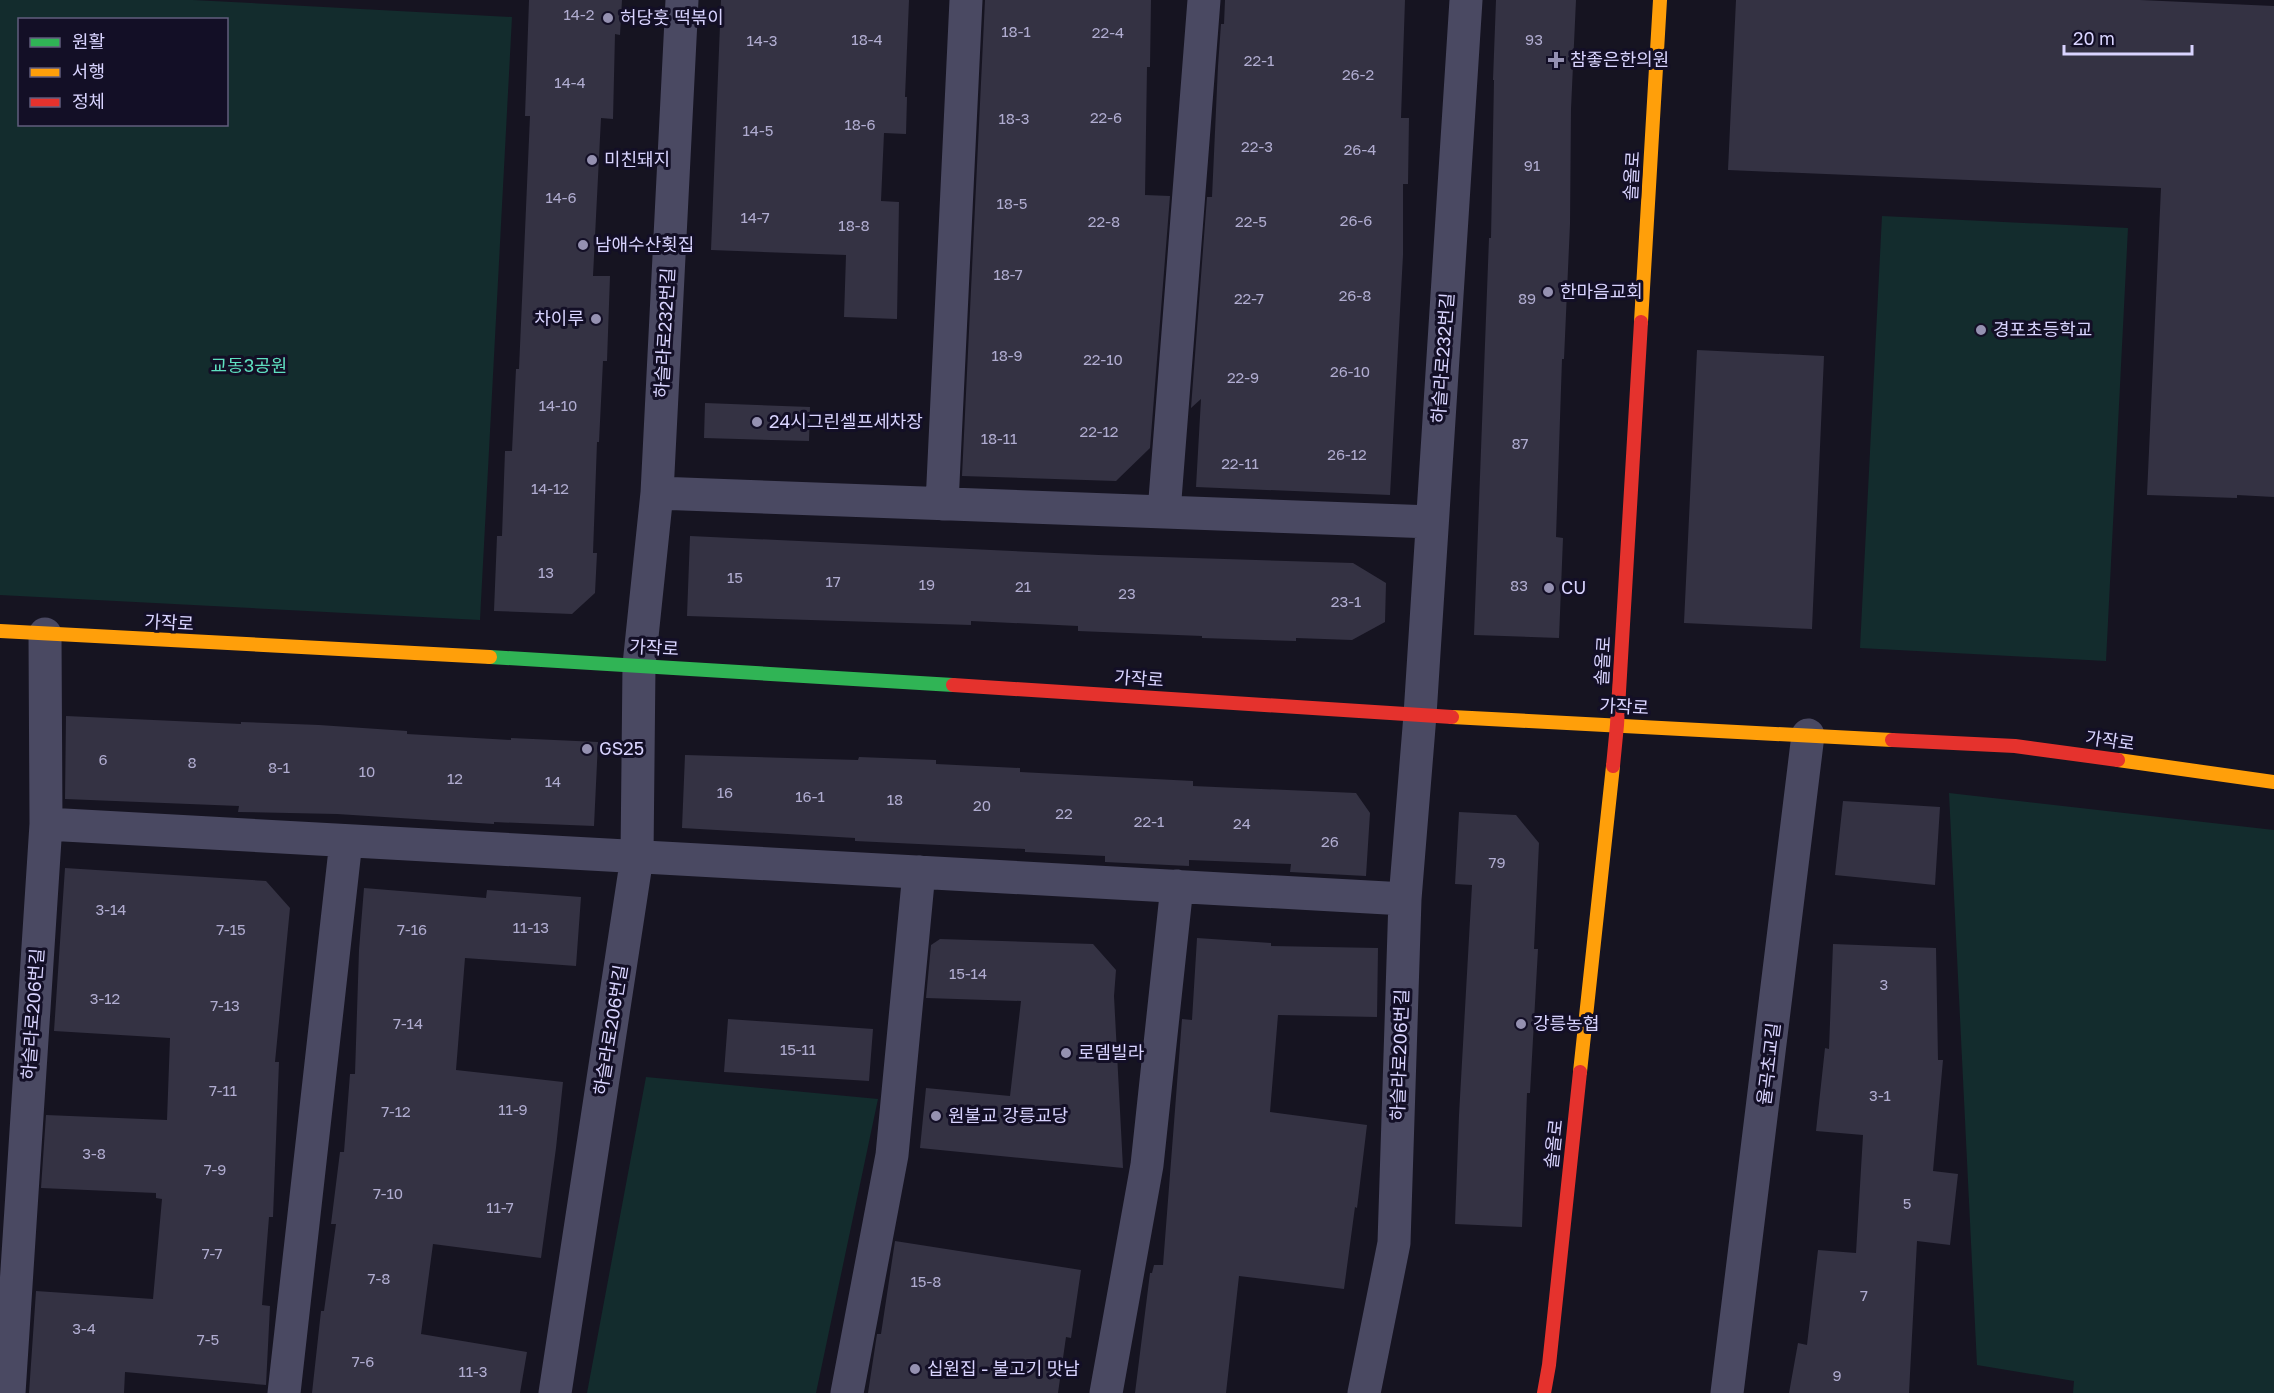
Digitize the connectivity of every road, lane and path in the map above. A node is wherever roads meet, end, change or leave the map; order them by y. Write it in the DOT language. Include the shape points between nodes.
graph roads {
  1 [pos="682,0"];
  2 [pos="966,0"];
  3 [pos="1204,0"];
  4 [pos="1466,0"];
  5 [pos="1660,0"];
  6 [pos="657,493"];
  7 [pos="942,504"];
  8 [pos="1164,512"];
  9 [pos="1432,522"];
  10 [pos="0,631"];
  11 [pos="45,634"];
  12 [pos="639,665"];
  13 [pos="1420,715"];
  14 [pos="1617,725"];
  15 [pos="1808,735"];
  16 [pos="2274,782"];
  17 [pos="46,824"];
  18 [pos="346,841"];
  19 [pos="637,857"];
  20 [pos="919,872"];
  21 [pos="1177,886"];
  22 [pos="1405,899"];
  23 [pos="9,1393"];
  24 [pos="284,1393"];
  25 [pos="555,1393"];
  26 [pos="847,1393"];
  27 [pos="1106,1393"];
  28 [pos="1364,1393"];
  29 [pos="1544,1393"];
  30 [pos="1727,1393"];
  1 -- 6 [label="street, 하슬라로232번길"];
  2 -- 7 [label="street"];
  3 -- 8 [label="street"];
  4 -- 9 [label="street, 하슬라로232번길"];
  5 -- 14 [label="street, 솔올로"];
  6 -- 7 [label="street"];
  6 -- 12 [label="street, 하슬라로232번길"];
  7 -- 8 [label="street"];
  8 -- 9 [label="street"];
  9 -- 13 [label="street, 하슬라로232번길"];
  10 -- 11 [label="street, 가작로"];
  11 -- 12 [label="street, 가작로"];
  11 -- 17 [label="street, 하슬라로206번길"];
  12 -- 13 [label="street, 가작로"];
  12 -- 19 [label="street, 하슬라로206번길"];
  13 -- 14 [label="street, 가작로"];
  13 -- 22 [label="street, 하슬라로206번길"];
  14 -- 15 [label="street, 가작로"];
  14 -- 29 [label="street, 솔올로"];
  15 -- 16 [label="street, 가작로" via="2015,746"];
  15 -- 30 [label="street, 율곡초교길"];
  17 -- 18 [label="street"];
  17 -- 23 [label="street, 하슬라로206번길"];
  18 -- 19 [label="street"];
  18 -- 24 [label="street"];
  19 -- 20 [label="street"];
  19 -- 25 [label="street, 하슬라로206번길"];
  20 -- 21 [label="street"];
  20 -- 26 [label="street" via="892,1155"];
  21 -- 22 [label="street"];
  21 -- 27 [label="street" via="1147,1165"];
  22 -- 28 [label="street, 하슬라로206번길" via="1394,1243"];
}
